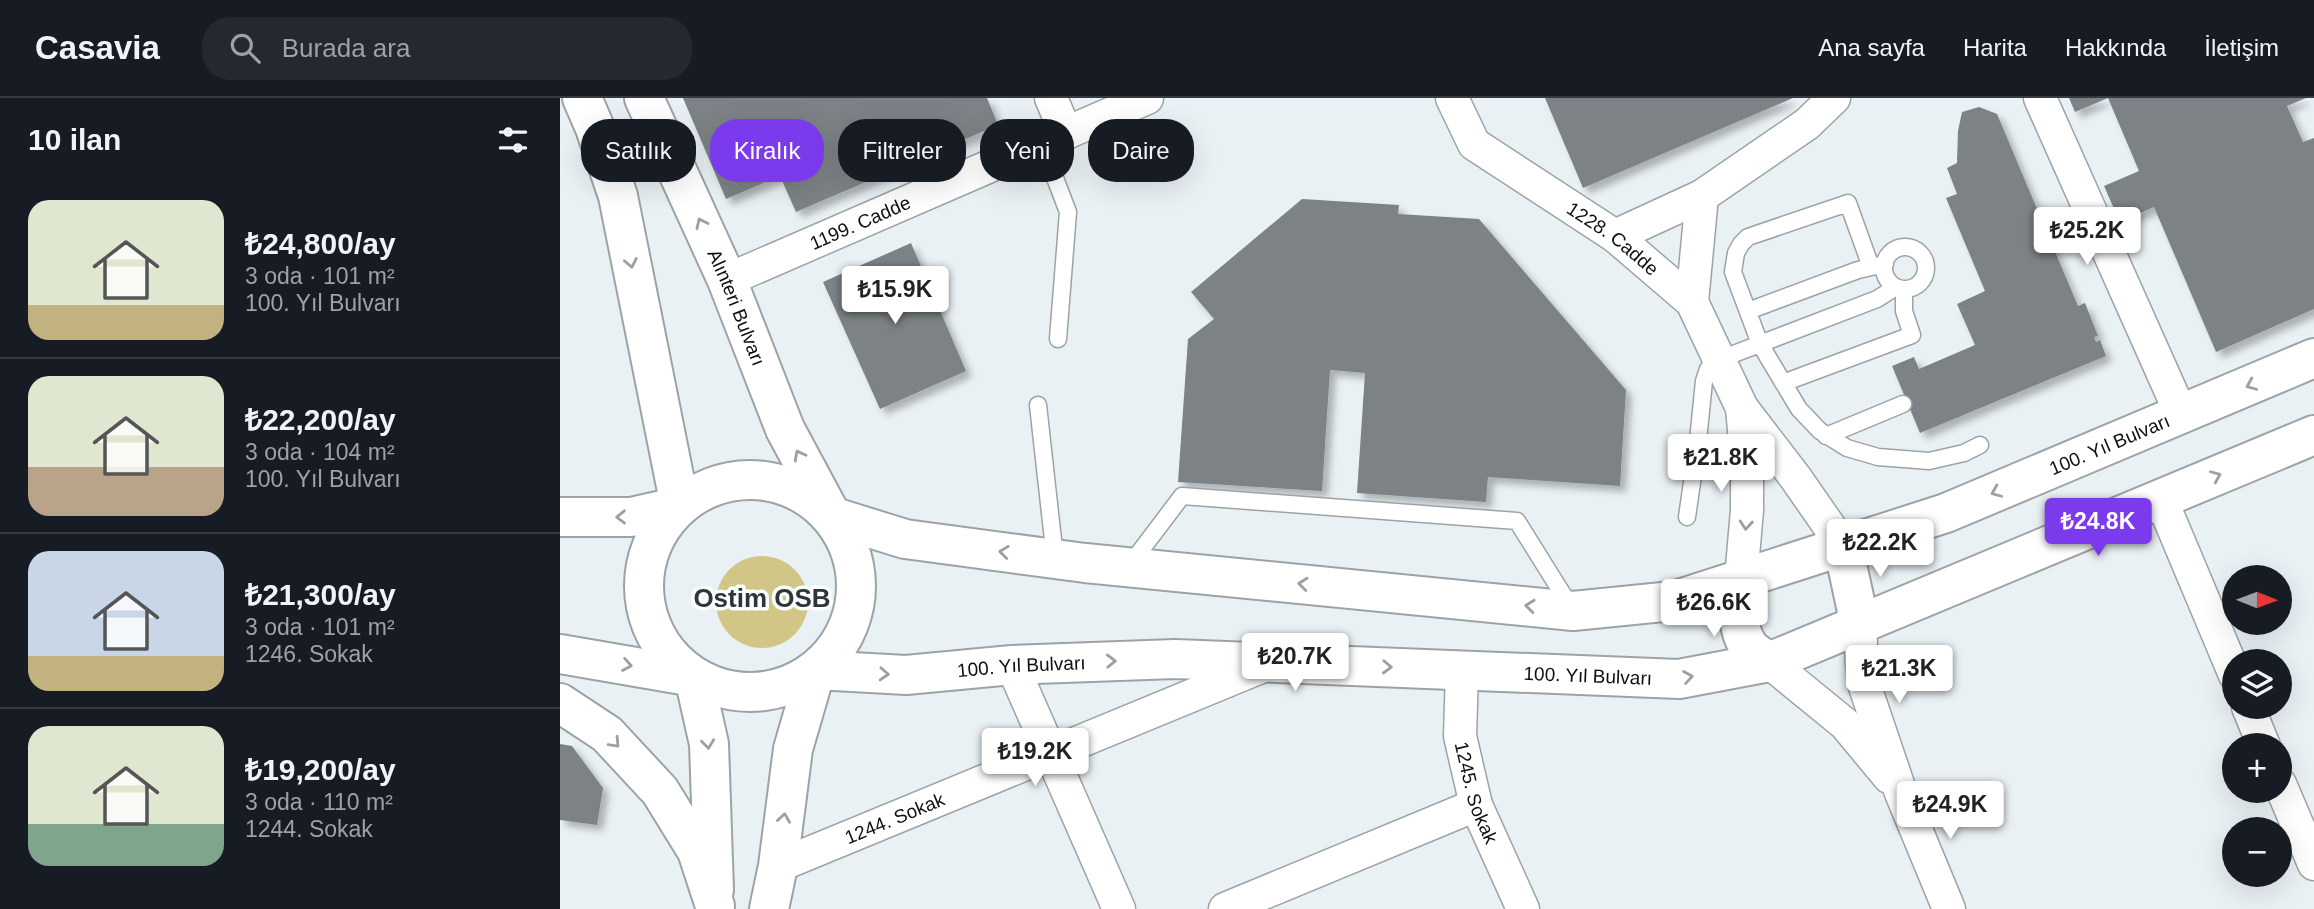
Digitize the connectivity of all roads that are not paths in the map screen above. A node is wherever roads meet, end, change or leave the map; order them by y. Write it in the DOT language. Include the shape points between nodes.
graph roads {
  1 [pos="582,98"];
  2 [pos="644,98"];
  3 [pos="1051,98"];
  4 [pos="1147,98"];
  5 [pos="1452,98"];
  6 [pos="1834,98"];
  7 [pos="2040,98"];
  8 [pos="1053,119"];
  9 [pos="1074,129"];
  10 [pos="980,170"];
  11 [pos="1062,182"];
  12 [pos="1702,196"];
  13 [pos="1615,236"];
  14 [pos="1878,265"];
  15 [pos="727,280"];
  16 [pos="1900,288"];
  17 [pos="1692,302"];
  18 [pos="1748,311"];
  19 [pos="1058,339"];
  20 [pos="1760,344"];
  21 [pos="2314,358"];
  22 [pos="1718,360"];
  23 [pos="1783,383"];
  24 [pos="1903,404"];
  25 [pos="1038,405"];
  26 [pos="1742,408"];
  27 [pos="2181,414"];
  28 [pos="2314,435"];
  29 [pos="1826,436"];
  30 [pos="1980,445"];
  31 [pos="2161,499"];
  32 [pos="680,506"];
  33 [pos="831,516"];
  34 [pos="560,517"];
  35 [pos="1687,517"];
  36 [pos="1843,546"];
  37 [pos="1055,558"];
  38 [pos="1128,567"];
  39 [pos="1741,579"];
  40 [pos="1573,611"];
  41 [pos="1860,625"];
  42 [pos="2224,649"];
  43 [pos="560,654"];
  44 [pos="1769,662"];
  45 [pos="1272,663"];
  46 [pos="1012,665"];
  47 [pos="816,670"];
  48 [pos="1462,671"];
  49 [pos="694,677"];
  50 [pos="560,703"];
  51 [pos="1052,753"];
  52 [pos="1901,793"];
  53 [pos="2288,803"];
  54 [pos="1476,805"];
  55 [pos="2314,864"];
  56 [pos="778,866"];
  57 [pos="715,908"];
  58 [pos="769,909"];
  59 [pos="1119,909"];
  60 [pos="1225,909"];
  61 [pos="1522,909"];
  62 [pos="1949,909"];
  1 -- 32 [label="main road, one-way" via="618,197"];
  15 -- 2 [label="main road, Alınteri Bulvarı, one-way"];
  3 -- 8 [label="street"];
  4 -- 9 [label="street, 1199. Cadde"];
  5 -- 13 [label="street, 1228. Cadde" via="1474,145"];
  6 -- 12 [label="street" via="1807,124"];
  7 -- 27 [label="street"];
  10 -- 15 [label="street, 1199. Cadde"];
  11 -- 19 [label="lane" via="1068,212"];
  12 -- 13 [label="street"];
  12 -- 17 [label="street"];
  13 -- 17 [label="street, 1228. Cadde"];
  14 -- 16 [label="lane"];
  14 -- 16 [label="lane" via="1896,249 1915,249 1922,255 1926,264 1921,282"];
  14 -- 18 [label="lane"];
  14 -- 18 [label="lane" via="1848,203 1748,237 1736,253 1733,272"];
  33 -- 15 [label="main road, Alınteri Bulvarı, one-way" via="785,429"];
  16 -- 20 [label="lane"];
  16 -- 23 [label="lane" via="1912,335"];
  17 -- 22 [label="street, 1228. Cadde"];
  18 -- 20 [label="lane"];
  20 -- 22 [label="lane"];
  20 -- 23 [label="lane"];
  21 -- 27 [label="main road, 100. Yıl Bulvarı, one-way"];
  22 -- 26 [label="street, 1228. Cadde"];
  22 -- 35 [label="lane" via="1704,381"];
  23 -- 29 [label="lane" via="1799,409"];
  24 -- 29 [label="lane"];
  25 -- 37 [label="lane"];
  26 -- 36 [label="street, 1228. Cadde"];
  26 -- 39 [label="street, 1228. Cadde, one-way" via="1747,510"];
  27 -- 36 [label="main road, 100. Yıl Bulvarı, one-way" via="1946,513"];
  31 -- 28 [label="main road, 100. Yıl Bulvarı, one-way"];
  29 -- 30 [label="lane" via="1862,453 1912,461 1947,458"];
  31 -- 41 [label="main road, 100. Yıl Bulvarı"];
  31 -- 42 [label="street"];
  32 -- 33 [label="main road" via="700,491 734,479 770,480 803,492"];
  32 -- 34 [label="main road, one-way" via="631,517"];
  32 -- 49 [label="main road" via="654,539 644,569 644,600 653,631 670,657"];
  37 -- 33 [label="main road, 100. Yıl Bulvarı, one-way" via="905,539"];
  33 -- 47 [label="main road" via="849,545 857,579 854,614 839,645"];
  36 -- 39 [label="main road, 100. Yıl Bulvarı"];
  36 -- 41 [label="main road"];
  37 -- 38 [label="main road, 100. Yıl Bulvarı"];
  40 -- 38 [label="main road, 100. Yıl Bulvarı, one-way"];
  38 -- 40 [label="lane" via="1182,496 1517,522"];
  39 -- 40 [label="main road, 100. Yıl Bulvarı" via="1673,601"];
  39 -- 44 [label="main road" via="1741,626 1750,648"];
  41 -- 44 [label="main road, 100. Yıl Bulvarı"];
  41 -- 52 [label="street" via="1863,681"];
  43 -- 49 [label="main road, one-way"];
  48 -- 44 [label="main road, 100. Yıl Bulvarı, one-way" via="1679,679"];
  44 -- 52 [label="street" via="1845,724"];
  46 -- 45 [label="main road, 100. Yıl Bulvarı, one-way" via="1175,659"];
  45 -- 48 [label="main road, 100. Yıl Bulvarı, one-way"];
  45 -- 51 [label="street, 1244. Sokak"];
  47 -- 46 [label="main road, 100. Yıl Bulvarı, one-way" via="906,675"];
  46 -- 51 [label="street"];
  47 -- 49 [label="main road" via="787,686 756,693 724,690"];
  56 -- 47 [label="main road, one-way" via="793,750"];
  48 -- 54 [label="street, 1245. Sokak" via="1460,736"];
  49 -- 57 [label="main road, one-way" via="709,744"];
  50 -- 57 [label="main road, one-way" via="607,734 660,791 697,851"];
  51 -- 56 [label="street, 1244. Sokak"];
  51 -- 59 [label="street"];
  52 -- 62 [label="street"];
  53 -- 55 [label="street"];
  54 -- 60 [label="street"];
  54 -- 61 [label="street, 1245. Sokak"];
  56 -- 58 [label="main road"];
}
